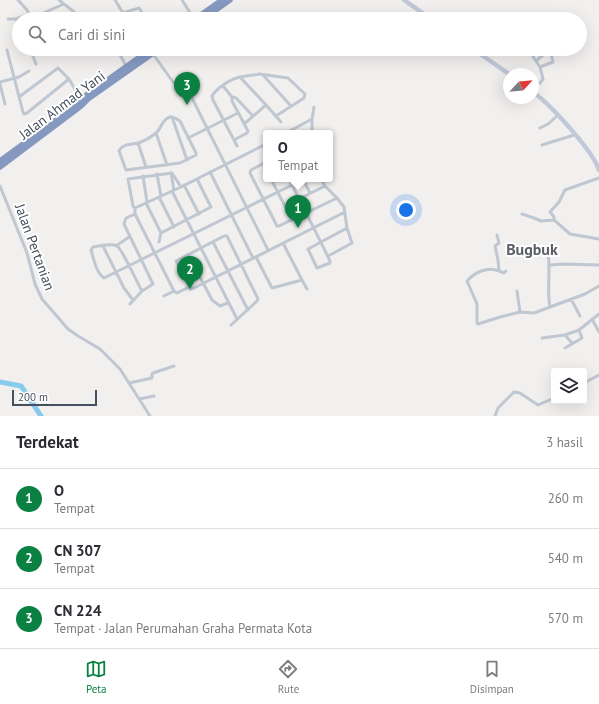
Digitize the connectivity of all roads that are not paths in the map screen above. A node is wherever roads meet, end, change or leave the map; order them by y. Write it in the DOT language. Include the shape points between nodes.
graph roads {
  1 [pos="18,0"];
  2 [pos="60,0"];
  3 [pos="115,0"];
  4 [pos="182,0"];
  5 [pos="222,0"];
  6 [pos="230,0"];
  7 [pos="404,0"];
  8 [pos="64,4"];
  9 [pos="28,12"];
  10 [pos="47,12"];
  11 [pos="74,12"];
  12 [pos="122,12"];
  13 [pos="126,12"];
  14 [pos="142,12"];
  15 [pos="190,12"];
  16 [pos="205,12"];
  17 [pos="213,12"];
  18 [pos="421,12"];
  19 [pos="8,19"];
  20 [pos="12,19"];
  21 [pos="7,50"];
  22 [pos="33,56"];
  23 [pos="121,56"];
  24 [pos="144,56"];
  25 [pos="155,56"];
  26 [pos="484,56"];
  27 [pos="534,56"];
  28 [pos="542,56"];
  29 [pos="552,56"];
  30 [pos="140,59"];
  31 [pos="536,61"];
  32 [pos="36,64"];
  33 [pos="126,66"];
  34 [pos="540,68"];
  35 [pos="503,70"];
  36 [pos="29,71"];
  37 [pos="263,75"];
  38 [pos="240,77"];
  39 [pos="14,78"];
  40 [pos="69,79"];
  41 [pos="0,83"];
  42 [pos="539,84"];
  43 [pos="223,86"];
  44 [pos="19,97"];
  45 [pos="232,97"];
  46 [pos="539,97"];
  47 [pos="87,98"];
  48 [pos="80,103"];
  49 [pos="5,104"];
  50 [pos="266,105"];
  51 [pos="291,106"];
  52 [pos="314,107"];
  53 [pos="238,113"];
  54 [pos="558,115"];
  55 [pos="253,116"];
  56 [pos="276,116"];
  57 [pos="172,117"];
  58 [pos="312,119"];
  59 [pos="224,120"];
  60 [pos="281,122"];
  61 [pos="244,124"];
  62 [pos="207,128"];
  63 [pos="540,128"];
  64 [pos="292,130"];
  65 [pos="312,130"];
  66 [pos="156,133"];
  67 [pos="574,135"];
  68 [pos="188,138"];
  69 [pos="234,140"];
  70 [pos="138,143"];
  71 [pos="263,145"];
  72 [pos="542,145"];
  73 [pos="237,146"];
  74 [pos="599,156"];
  75 [pos="594,159"];
  76 [pos="187,160"];
  77 [pos="0,161"];
  78 [pos="263,163"];
  79 [pos="225,164"];
  80 [pos="167,165"];
  81 [pos="0,167"];
  82 [pos="146,167"];
  83 [pos="599,170"];
  84 [pos="210,172"];
  85 [pos="171,173"];
  86 [pos="157,174"];
  87 [pos="142,176"];
  88 [pos="197,178"];
  89 [pos="599,178"];
  90 [pos="273,182"];
  91 [pos="290,182"];
  92 [pos="304,182"];
  93 [pos="323,182"];
  94 [pos="292,185"];
  95 [pos="0,186"];
  96 [pos="183,186"];
  97 [pos="325,186"];
  98 [pos="173,191"];
  99 [pos="278,192"];
  100 [pos="310,193"];
  101 [pos="160,197"];
  102 [pos="337,198"];
  103 [pos="263,199"];
  104 [pos="299,199"];
  105 [pos="147,203"];
  106 [pos="246,207"];
  107 [pos="135,208"];
  108 [pos="345,212"];
  109 [pos="306,213"];
  110 [pos="135,214"];
  111 [pos="200,214"];
  112 [pos="231,214"];
  113 [pos="522,214"];
  114 [pos="187,220"];
  115 [pos="292,220"];
  116 [pos="554,220"];
  117 [pos="174,227"];
  118 [pos="314,228"];
  119 [pos="347,228"];
  120 [pos="161,233"];
  121 [pos="194,234"];
  122 [pos="497,235"];
  123 [pos="130,237"];
  124 [pos="599,239"];
  125 [pos="159,242"];
  126 [pos="213,242"];
  127 [pos="321,242"];
  128 [pos="284,243"];
  129 [pos="103,246"];
  130 [pos="116,246"];
  131 [pos="547,247"];
  132 [pos="201,248"];
  133 [pos="268,250"];
  134 [pos="155,253"];
  135 [pos="188,254"];
  136 [pos="328,256"];
  137 [pos="254,258"];
  138 [pos="141,260"];
  139 [pos="241,265"];
  140 [pos="550,265"];
  141 [pos="599,265"];
  142 [pos="129,266"];
  143 [pos="228,271"];
  144 [pos="499,271"];
  145 [pos="506,271"];
  146 [pos="116,273"];
  147 [pos="215,277"];
  148 [pos="302,280"];
  149 [pos="203,283"];
  150 [pos="599,286"];
  151 [pos="189,288"];
  152 [pos="307,289"];
  153 [pos="142,291"];
  154 [pos="174,291"];
  155 [pos="517,291"];
  156 [pos="164,296"];
  157 [pos="571,299"];
  158 [pos="133,300"];
  159 [pos="228,302"];
  160 [pos="130,304"];
  161 [pos="550,307"];
  162 [pos="248,310"];
  163 [pos="520,312"];
  164 [pos="599,314"];
  165 [pos="580,316"];
  166 [pos="237,319"];
  167 [pos="592,319"];
  168 [pos="231,325"];
  169 [pos="579,330"];
  170 [pos="599,332"];
  171 [pos="565,335"];
  172 [pos="542,338"];
  173 [pos="572,343"];
  174 [pos="565,348"];
  175 [pos="174,366"];
  176 [pos="599,375"];
  177 [pos="587,381"];
  178 [pos="129,383"];
  179 [pos="154,396"];
  180 [pos="139,399"];
  181 [pos="551,399"];
  182 [pos="150,416"];
  183 [pos="495,416"];
  1 -- 9 [label="street"];
  2 -- 8 [label="street"];
  3 -- 12 [label="street"];
  4 -- 15 [label="street"];
  5 -- 16 [label="highway"];
  6 -- 17 [label="highway"];
  7 -- 18 [label="street"];
  8 -- 10 [label="street"];
  8 -- 11 [label="street"];
  13 -- 14 [label="street" via="139,8"];
  19 -- 20 [label="street"];
  21 -- 39 [label="street"];
  22 -- 32 [label="street"];
  23 -- 33 [label="street"];
  24 -- 30 [label="highway, Jalan Ahmad Yani"];
  25 -- 62 [label="street" via="173,82 189,93"];
  26 -- 35 [label="street"];
  27 -- 31 [label="street"];
  28 -- 31 [label="street"];
  29 -- 34 [label="street" via="553,62"];
  30 -- 33 [label="highway"];
  30 -- 47 [label="highway, Jalan Ahmad Yani"];
  31 -- 34 [label="street"];
  33 -- 47 [label="highway"];
  34 -- 42 [label="street" via="543,80"];
  36 -- 39 [label="street"];
  37 -- 38 [label="street"];
  37 -- 51 [label="street"];
  37 -- 51 [label="street" via="288,78 305,94 304,98"];
  38 -- 43 [label="street"];
  38 -- 50 [label="street"];
  39 -- 41 [label="street"];
  39 -- 44 [label="street"];
  40 -- 44 [label="street" via="57,68"];
  40 -- 44 [label="street" via="24,114"];
  40 -- 48 [label="street"];
  41 -- 49 [label="street"];
  43 -- 45 [label="street"];
  43 -- 59 [label="street" via="212,96"];
  45 -- 53 [label="street"];
  45 -- 55 [label="street" via="235,97"];
  46 -- 54 [label="street"];
  47 -- 48 [label="highway, Jalan Ahmad Yani"];
  48 -- 77 [label="highway"];
  48 -- 81 [label="highway, Jalan Ahmad Yani"];
  50 -- 55 [label="street"];
  50 -- 56 [label="street"];
  51 -- 56 [label="street"];
  52 -- 58 [label="street"];
  53 -- 59 [label="street"];
  53 -- 61 [label="street"];
  54 -- 63 [label="street"];
  54 -- 67 [label="street"];
  55 -- 61 [label="street"];
  56 -- 60 [label="street"];
  57 -- 66 [label="street" via="163,121"];
  57 -- 68 [label="street" via="180,121"];
  57 -- 76 [label="street"];
  58 -- 64 [label="street"];
  58 -- 65 [label="street"];
  59 -- 62 [label="street"];
  59 -- 69 [label="street"];
  61 -- 69 [label="street" via="248,132"];
  62 -- 68 [label="street"];
  62 -- 79 [label="street"];
  66 -- 70 [label="street"];
  66 -- 80 [label="street"];
  67 -- 72 [label="street"];
  67 -- 75 [label="street"];
  68 -- 76 [label="street" via="196,154"];
  69 -- 73 [label="street"];
  70 -- 82 [label="street"];
  70 -- 82 [label="street" via="128,144 120,149 121,157 126,170"];
  71 -- 79 [label="street"];
  74 -- 75 [label="street"];
  75 -- 83 [label="street"];
  76 -- 80 [label="street"];
  78 -- 103 [label="street" via="250,170"];
  79 -- 84 [label="street"];
  79 -- 106 [label="street"];
  80 -- 82 [label="street"];
  84 -- 88 [label="street"];
  84 -- 112 [label="street"];
  85 -- 86 [label="street"];
  85 -- 96 [label="street"];
  85 -- 98 [label="street"];
  86 -- 87 [label="street"];
  86 -- 101 [label="street"];
  87 -- 105 [label="street"];
  87 -- 107 [label="street" via="128,179"];
  88 -- 96 [label="street"];
  88 -- 111 [label="street" via="211,207"];
  89 -- 116 [label="street" via="565,190 551,211"];
  90 -- 99 [label="street"];
  91 -- 94 [label="street"];
  92 -- 100 [label="street"];
  93 -- 97 [label="street"];
  94 -- 99 [label="street"];
  94 -- 104 [label="street"];
  95 -- 178 [label="street, Jalan Pertanian" via="42,299 68,329 102,351"];
  96 -- 98 [label="street"];
  96 -- 111 [label="street"];
  97 -- 100 [label="street"];
  97 -- 102 [label="street"];
  98 -- 101 [label="street"];
  98 -- 114 [label="street"];
  99 -- 103 [label="street"];
  99 -- 115 [label="street"];
  100 -- 104 [label="street"];
  101 -- 105 [label="street"];
  101 -- 117 [label="street"];
  102 -- 108 [label="street"];
  102 -- 109 [label="street"];
  103 -- 106 [label="street"];
  103 -- 115 [label="street" via="277,226"];
  104 -- 109 [label="street"];
  105 -- 107 [label="street"];
  105 -- 120 [label="street"];
  106 -- 112 [label="street"];
  106 -- 133 [label="street"];
  107 -- 110 [label="street"];
  108 -- 118 [label="street"];
  108 -- 119 [label="street"];
  109 -- 115 [label="street"];
  109 -- 118 [label="street"];
  110 -- 123 [label="street" via="124,220"];
  110 -- 134 [label="street"];
  111 -- 114 [label="street"];
  112 -- 121 [label="street"];
  112 -- 137 [label="street"];
  113 -- 116 [label="street" via="539,221"];
  114 -- 117 [label="street"];
  114 -- 121 [label="street"];
  116 -- 124 [label="street" via="572,235"];
  117 -- 120 [label="street"];
  118 -- 127 [label="street"];
  118 -- 128 [label="street"];
  119 -- 127 [label="street"];
  119 -- 136 [label="street" via="352,243"];
  120 -- 125 [label="street"];
  121 -- 132 [label="street"];
  121 -- 134 [label="street"];
  122 -- 144 [label="street" via="499,243 495,247"];
  123 -- 130 [label="street"];
  123 -- 138 [label="street"];
  126 -- 132 [label="street"];
  126 -- 139 [label="street" via="226,236"];
  126 -- 143 [label="street"];
  127 -- 136 [label="street"];
  127 -- 136 [label="street" via="307,249 316,267 330,263"];
  128 -- 133 [label="street"];
  128 -- 148 [label="street"];
  129 -- 130 [label="street"];
  129 -- 146 [label="street"];
  129 -- 146 [label="street" via="92,248 96,267 103,278"];
  130 -- 142 [label="street"];
  131 -- 140 [label="street"];
  132 -- 135 [label="street"];
  132 -- 147 [label="street"];
  133 -- 137 [label="street"];
  134 -- 138 [label="street"];
  134 -- 154 [label="street"];
  135 -- 149 [label="street"];
  135 -- 151 [label="street" via="176,262"];
  137 -- 139 [label="street"];
  137 -- 148 [label="street" via="272,288"];
  138 -- 142 [label="street"];
  138 -- 153 [label="street" via="153,284"];
  139 -- 143 [label="street"];
  139 -- 162 [label="street" via="258,299"];
  140 -- 141 [label="street"];
  140 -- 161 [label="street"];
  142 -- 146 [label="street"];
  142 -- 153 [label="street"];
  143 -- 147 [label="street"];
  143 -- 162 [label="street"];
  144 -- 145 [label="street"];
  144 -- 163 [label="street" via="484,270 467,280 477,304 477,324"];
  146 -- 158 [label="street"];
  147 -- 149 [label="street"];
  147 -- 159 [label="street"];
  148 -- 152 [label="street"];
  149 -- 151 [label="street"];
  149 -- 159 [label="street" via="213,301 220,306"];
  150 -- 157 [label="street"];
  151 -- 154 [label="street" via="177,293"];
  153 -- 158 [label="street"];
  154 -- 156 [label="street"];
  155 -- 163 [label="street"];
  157 -- 161 [label="street"];
  157 -- 165 [label="street"];
  158 -- 160 [label="street"];
  159 -- 166 [label="street"];
  161 -- 163 [label="street" via="533,314"];
  162 -- 166 [label="street"];
  164 -- 167 [label="street"];
  166 -- 168 [label="street"];
  167 -- 169 [label="street"];
  167 -- 170 [label="street"];
  169 -- 171 [label="street"];
  169 -- 173 [label="street" via="582,338"];
  171 -- 172 [label="street"];
  171 -- 173 [label="street"];
  173 -- 174 [label="street"];
  175 -- 178 [label="street" via="153,373 149,380"];
  176 -- 177 [label="street"];
  178 -- 180 [label="street, Jalan Pertanian"];
  179 -- 180 [label="street"];
  180 -- 182 [label="street, Jalan Pertanian"];
  181 -- 183 [label="street" via="538,405 514,392 498,408"];
}
